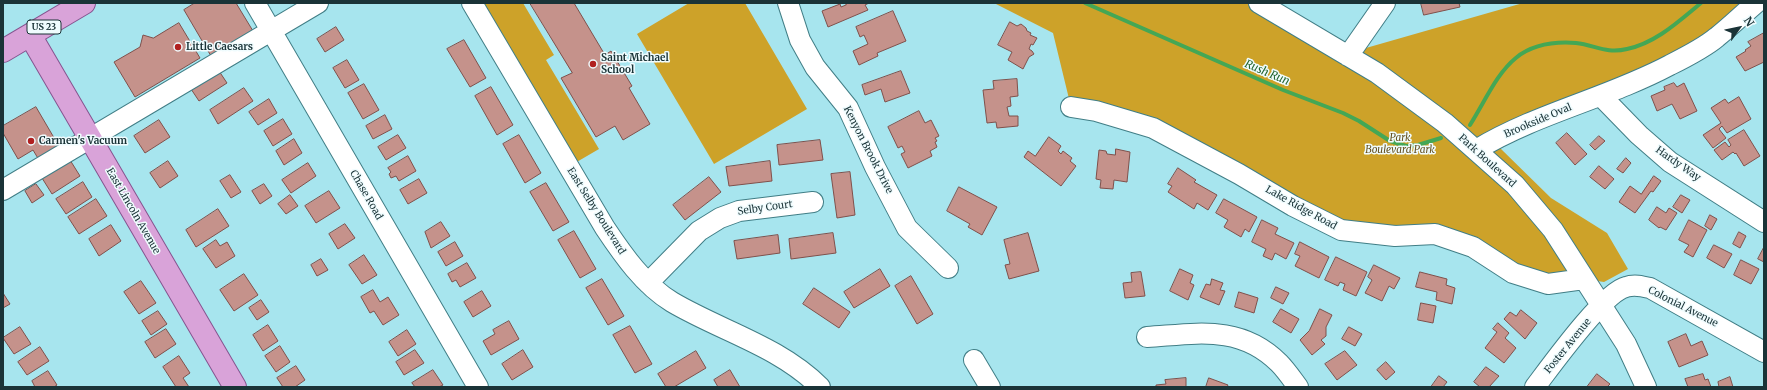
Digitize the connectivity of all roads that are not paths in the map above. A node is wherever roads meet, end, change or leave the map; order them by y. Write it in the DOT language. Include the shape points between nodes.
graph roads {
  1 [pos="84,3"];
  2 [pos="255,3"];
  3 [pos="318,3"];
  4 [pos="472,3"];
  5 [pos="788,3"];
  6 [pos="1259,3"];
  7 [pos="1385,3"];
  8 [pos="1756,3"];
  9 [pos="271,31"];
  10 [pos="30,35"];
  11 [pos="3,51"];
  12 [pos="1348,56"];
  13 [pos="1601,96"];
  14 [pos="1071,106"];
  15 [pos="90,138"];
  16 [pos="1476,150"];
  17 [pos="3,190"];
  18 [pos="813,202"];
  19 [pos="1764,222"];
  20 [pos="948,268"];
  21 [pos="1584,279"];
  22 [pos="648,283"];
  23 [pos="1601,304"];
  24 [pos="1147,337"];
  25 [pos="1764,352"];
  26 [pos="974,360"];
  27 [pos="235,387"];
  28 [pos="478,387"];
  29 [pos="820,387"];
  30 [pos="990,387"];
  31 [pos="1298,387"];
  32 [pos="1534,387"];
  33 [pos="1646,387"];
  1 -- 10 [label="main road, US 23"];
  2 -- 9 [label="street, Chase Road"];
  3 -- 9 [label="street"];
  4 -- 22 [label="street, East Selby Boulevard" via="605,228 624,256"];
  5 -- 20 [label="street, Kenyon Brook Drive" via="800,40 815,67 848,108 907,228"];
  6 -- 12 [label="street, Park Boulevard"];
  7 -- 12 [label="street"];
  8 -- 13 [label="street, Brookside Oval" via="1716,38 1670,65"];
  9 -- 15 [label="street"];
  9 -- 28 [label="street, Chase Road"];
  10 -- 11 [label="main road, US 23"];
  10 -- 15 [label="main road, East Lincoln Avenue"];
  12 -- 16 [label="street, Park Boulevard" via="1414,100"];
  13 -- 16 [label="street, Brookside Oval" via="1550,115"];
  13 -- 19 [label="street, Hardy Way" via="1670,162"];
  14 -- 21 [label="street, Lake Ridge Road" via="1153,128 1341,230 1395,236 1435,234 1473,247 1513,273 1548,284"];
  15 -- 17 [label="street"];
  15 -- 27 [label="main road, East Lincoln Avenue"];
  16 -- 21 [label="street, Park Boulevard" via="1515,185 1553,230"];
  18 -- 22 [label="street, Selby Court" via="738,211 720,218 699,231"];
  21 -- 23 [label="street, Park Boulevard"];
  22 -- 29 [label="street, East Selby Boulevard" via="671,302 788,360"];
  23 -- 25 [label="street, Colonial Avenue" via="1625,287 1637,285 1650,288"];
  23 -- 32 [label="street, Foster Avenue"];
  23 -- 33 [label="street, Park Boulevard" via="1626,344"];
  24 -- 31 [label="street" via="1211,334 1248,340 1280,363"];
  26 -- 30 [label="street"];
}
